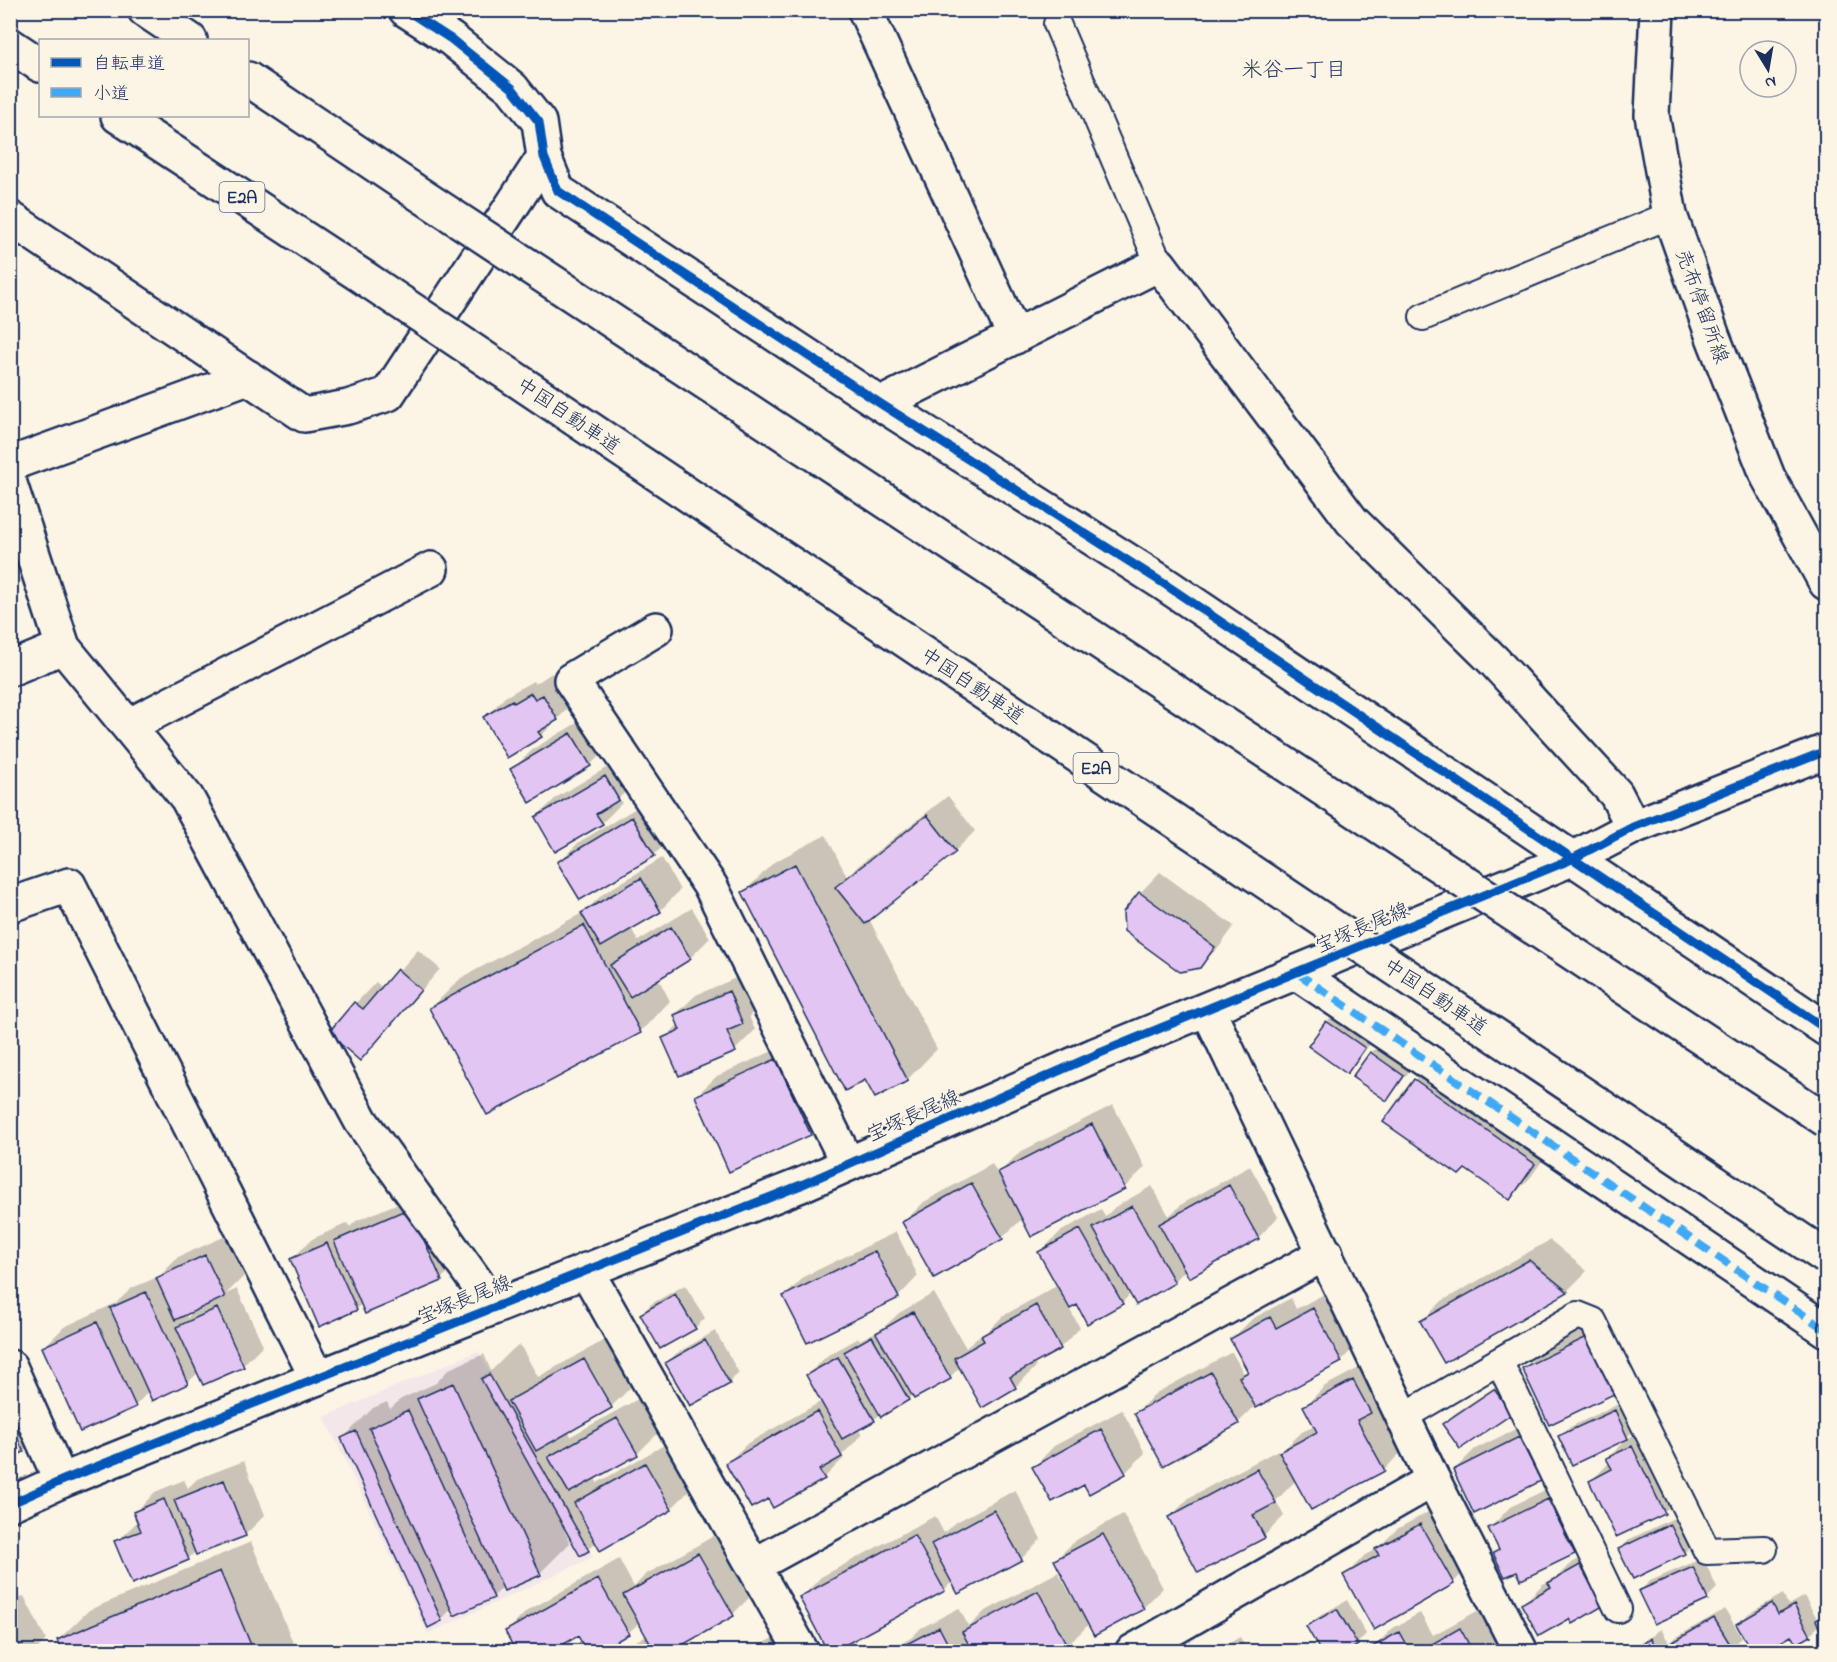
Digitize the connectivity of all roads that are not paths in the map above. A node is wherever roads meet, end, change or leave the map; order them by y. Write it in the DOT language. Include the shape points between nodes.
graph roads {
  1 [pos="145,10"];
  2 [pos="406,10"];
  3 [pos="865,10"];
  4 [pos="1658,10"];
  5 [pos="1057,24"];
  6 [pos="188,39"];
  7 [pos="10,45"];
  8 [pos="39,64"];
  9 [pos="249,80"];
  10 [pos="120,117"];
  11 [pos="544,157"];
  12 [pos="1670,216"];
  13 [pos="10,218"];
  14 [pos="1159,264"];
  15 [pos="1423,317"];
  16 [pos="1015,337"];
  17 [pos="248,377"];
  18 [pos="881,404"];
  19 [pos="10,464"];
  20 [pos="10,484"];
  21 [pos="23,565"];
  22 [pos="431,569"];
  23 [pos="1827,583"];
  24 [pos="656,630"];
  25 [pos="63,647"];
  26 [pos="10,669"];
  27 [pos="128,726"];
  28 [pos="1827,751"];
  29 [pos="1633,827"];
  30 [pos="1572,859"];
  31 [pos="10,905"];
  32 [pos="1297,974"];
  33 [pos="1208,1010"];
  34 [pos="1827,1029"];
  35 [pos="1827,1120"];
  36 [pos="848,1164"];
  37 [pos="1326,1253"];
  38 [pos="1827,1257"];
  39 [pos="586,1270"];
  40 [pos="494,1307"];
  41 [pos="1827,1330"];
  42 [pos="1499,1361"];
  43 [pos="10,1367"];
  44 [pos="317,1378"];
  45 [pos="1403,1417"];
  46 [pos="1433,1480"];
  47 [pos="61,1481"];
  48 [pos="10,1504"];
  49 [pos="1764,1549"];
  50 [pos="753,1566"];
  51 [pos="1618,1609"];
  52 [pos="802,1652"];
  53 [pos="1131,1652"];
  54 [pos="1521,1652"];
  1 -- 6 [label="main road"];
  2 -- 11 [label="main road" via="451,39 512,88 539,122"];
  3 -- 16 [label="main road"];
  4 -- 12 [label="main road, 売布停留所線" via="1652,115"];
  5 -- 14 [label="lane"];
  7 -- 8 [label="main road"];
  9 -- 35 [label="main road, bridge"];
  10 -- 38 [label="main road, 中国自動車道 / E2A, bridge"];
  11 -- 17 [label="main road" via="388,394 304,415"];
  11 -- 18 [label="main road" via="558,191"];
  12 -- 15 [label="lane"];
  12 -- 23 [label="main road, 売布停留所線" via="1768,477"];
  13 -- 17 [label="main road"];
  14 -- 16 [label="main road"];
  14 -- 29 [label="main road" via="1352,521 1494,661 1609,786"];
  16 -- 18 [label="main road"];
  17 -- 19 [label="main road"];
  18 -- 30 [label="main road" via="1163,583"];
  20 -- 21 [label="main road"];
  21 -- 25 [label="main road"];
  22 -- 27 [label="main road"];
  24 -- 36 [label="main road" via="571,680 711,887"];
  25 -- 26 [label="main road"];
  25 -- 27 [label="main road"];
  27 -- 40 [label="main road" via="187,798 361,1121"];
  28 -- 29 [label="main road, 宝塚長尾線"];
  29 -- 30 [label="main road, 宝塚長尾線"];
  30 -- 32 [label="main road, 宝塚長尾線"];
  30 -- 34 [label="main road"];
  31 -- 44 [label="main road" via="69,885"];
  32 -- 33 [label="main road, 宝塚長尾線"];
  32 -- 41 [label="main road"];
  33 -- 36 [label="main road, 宝塚長尾線" via="1095,1055"];
  33 -- 37 [label="main road"];
  36 -- 39 [label="main road, 宝塚長尾線"];
  37 -- 45 [label="main road"];
  37 -- 50 [label="main road"];
  39 -- 40 [label="main road, 宝塚長尾線"];
  39 -- 50 [label="main road"];
  40 -- 44 [label="main road, 宝塚長尾線"];
  42 -- 45 [label="lane"];
  42 -- 49 [label="lane" via="1578,1315 1593,1321 1707,1551"];
  42 -- 51 [label="lane"];
  43 -- 47 [label="main road"];
  44 -- 47 [label="main road, 宝塚長尾線"];
  45 -- 46 [label="main road"];
  46 -- 53 [label="main road"];
  46 -- 54 [label="main road"];
  47 -- 48 [label="main road, 宝塚長尾線"];
  50 -- 52 [label="main road"];
}
